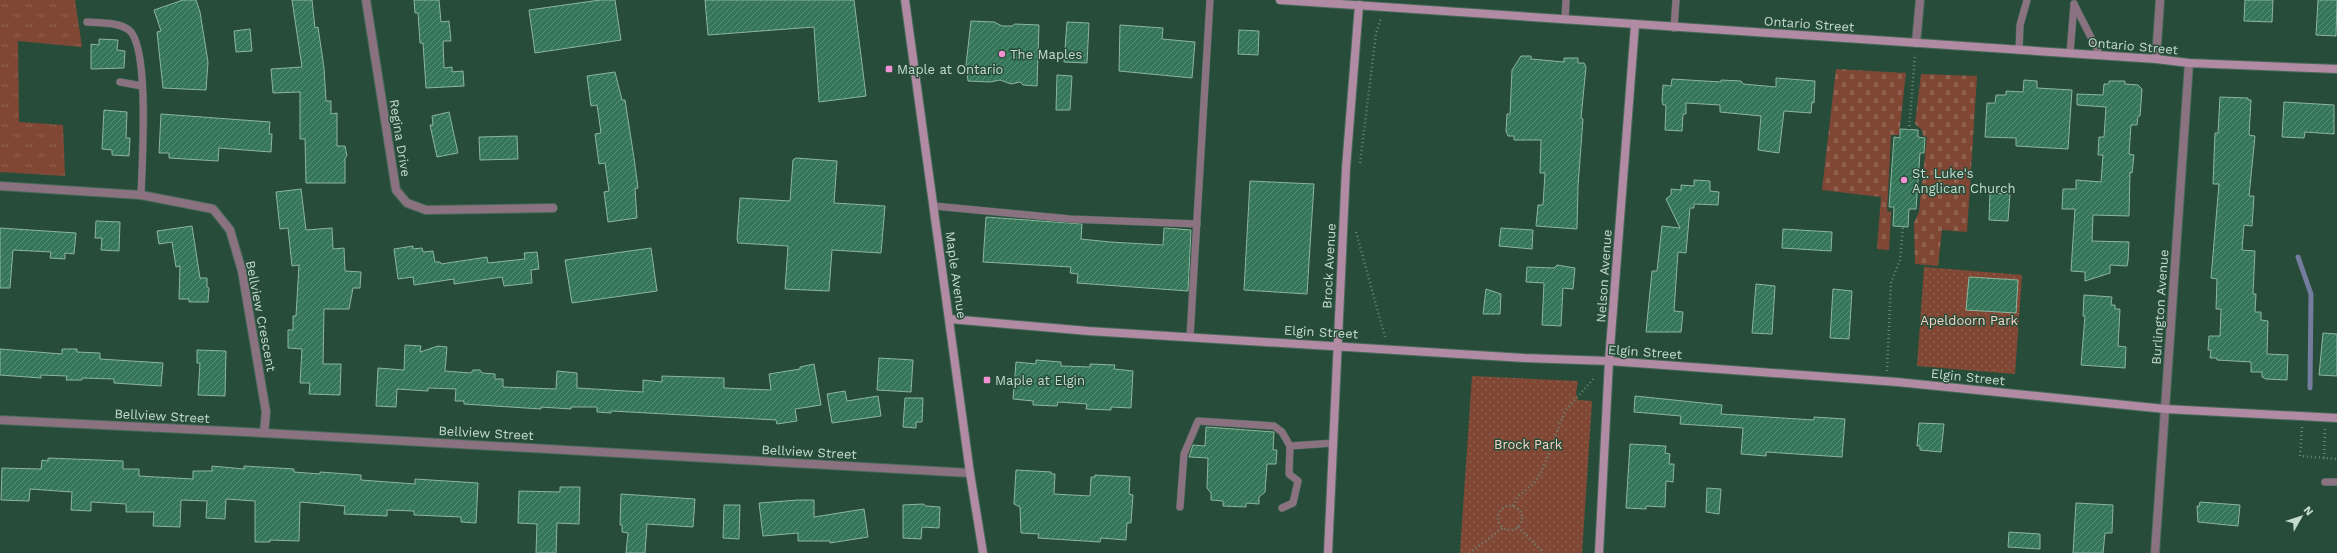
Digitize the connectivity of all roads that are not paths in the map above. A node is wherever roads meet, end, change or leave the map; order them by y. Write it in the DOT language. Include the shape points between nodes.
graph roads {
  1 [pos="366,0"];
  2 [pos="905,0"];
  3 [pos="1210,0"];
  4 [pos="1280,0"];
  5 [pos="1566,0"];
  6 [pos="1676,0"];
  7 [pos="1920,0"];
  8 [pos="2027,0"];
  9 [pos="2160,0"];
  10 [pos="2074,2"];
  11 [pos="1359,5"];
  12 [pos="1565,20"];
  13 [pos="87,22"];
  14 [pos="1635,25"];
  15 [pos="1674,28"];
  16 [pos="1916,43"];
  17 [pos="2019,50"];
  18 [pos="2070,53"];
  19 [pos="2100,55"];
  20 [pos="2156,59"];
  21 [pos="2189,63"];
  22 [pos="2337,69"];
  23 [pos="120,82"];
  24 [pos="142,86"];
  25 [pos="0,186"];
  26 [pos="141,195"];
  27 [pos="934,206"];
  28 [pos="553,208"];
  29 [pos="1197,224"];
  30 [pos="950,319"];
  31 [pos="1190,337"];
  32 [pos="1336,345"];
  33 [pos="1608,361"];
  34 [pos="2165,409"];
  35 [pos="2337,418"];
  36 [pos="0,420"];
  37 [pos="264,433"];
  38 [pos="1334,443"];
  39 [pos="1290,446"];
  40 [pos="970,473"];
  41 [pos="2325,482"];
  42 [pos="2337,482"];
  43 [pos="1180,507"];
  44 [pos="1282,508"];
  45 [pos="983,553"];
  46 [pos="1328,553"];
  47 [pos="1599,553"];
  48 [pos="2155,553"];
  1 -- 28 [label="street, Regina Drive" via="396,190 407,203 426,210"];
  2 -- 27 [label="street, Maple Avenue"];
  3 -- 29 [label="lane"];
  4 -- 11 [label="street, Ontario Street"];
  5 -- 12 [label="lane"];
  6 -- 15 [label="lane"];
  7 -- 16 [label="street"];
  8 -- 17 [label="lane" via="2020,25"];
  9 -- 20 [label="street"];
  10 -- 18 [label="lane"];
  10 -- 19 [label="lane"];
  11 -- 12 [label="street, Ontario Street"];
  11 -- 32 [label="street, Brock Avenue"];
  12 -- 14 [label="street, Ontario Street"];
  13 -- 24 [label="lane" via="117,25 129,31 136,40 142,69"];
  14 -- 15 [label="street, Ontario Street"];
  14 -- 33 [label="street, Nelson Avenue"];
  15 -- 16 [label="street, Ontario Street"];
  16 -- 17 [label="street, Ontario Street"];
  17 -- 18 [label="street, Ontario Street"];
  18 -- 19 [label="street, Ontario Street"];
  19 -- 20 [label="street, Ontario Street"];
  20 -- 21 [label="street, Ontario Street"];
  21 -- 22 [label="street, Ontario Street"];
  21 -- 34 [label="street, Burlington Avenue"];
  23 -- 24 [label="lane"];
  24 -- 26 [label="lane"];
  25 -- 26 [label="street, Bellview Crescent"];
  26 -- 37 [label="street, Bellview Crescent" via="213,209 230,230 242,271 259,367 266,412"];
  27 -- 29 [label="lane" via="1070,219"];
  27 -- 30 [label="street, Maple Avenue"];
  29 -- 31 [label="lane"];
  30 -- 31 [label="street, Elgin Street"];
  30 -- 40 [label="street, Maple Avenue"];
  31 -- 32 [label="street, Elgin Street"];
  32 -- 33 [label="street, Elgin Street"];
  32 -- 38 [label="street, Brock Avenue"];
  33 -- 34 [label="street, Elgin Street" via="1887,381"];
  33 -- 47 [label="street, Nelson Avenue"];
  34 -- 35 [label="street, Elgin Street"];
  34 -- 48 [label="street, Burlington Avenue"];
  36 -- 37 [label="street, Bellview Street"];
  37 -- 40 [label="street, Bellview Street"];
  38 -- 39 [label="lane"];
  38 -- 46 [label="street, Brock Avenue"];
  39 -- 43 [label="lane" via="1282,432 1274,426 1198,421 1184,454"];
  39 -- 44 [label="lane" via="1289,474 1298,481 1293,503"];
  40 -- 45 [label="street, Maple Avenue"];
  41 -- 42 [label="lane"];
}
